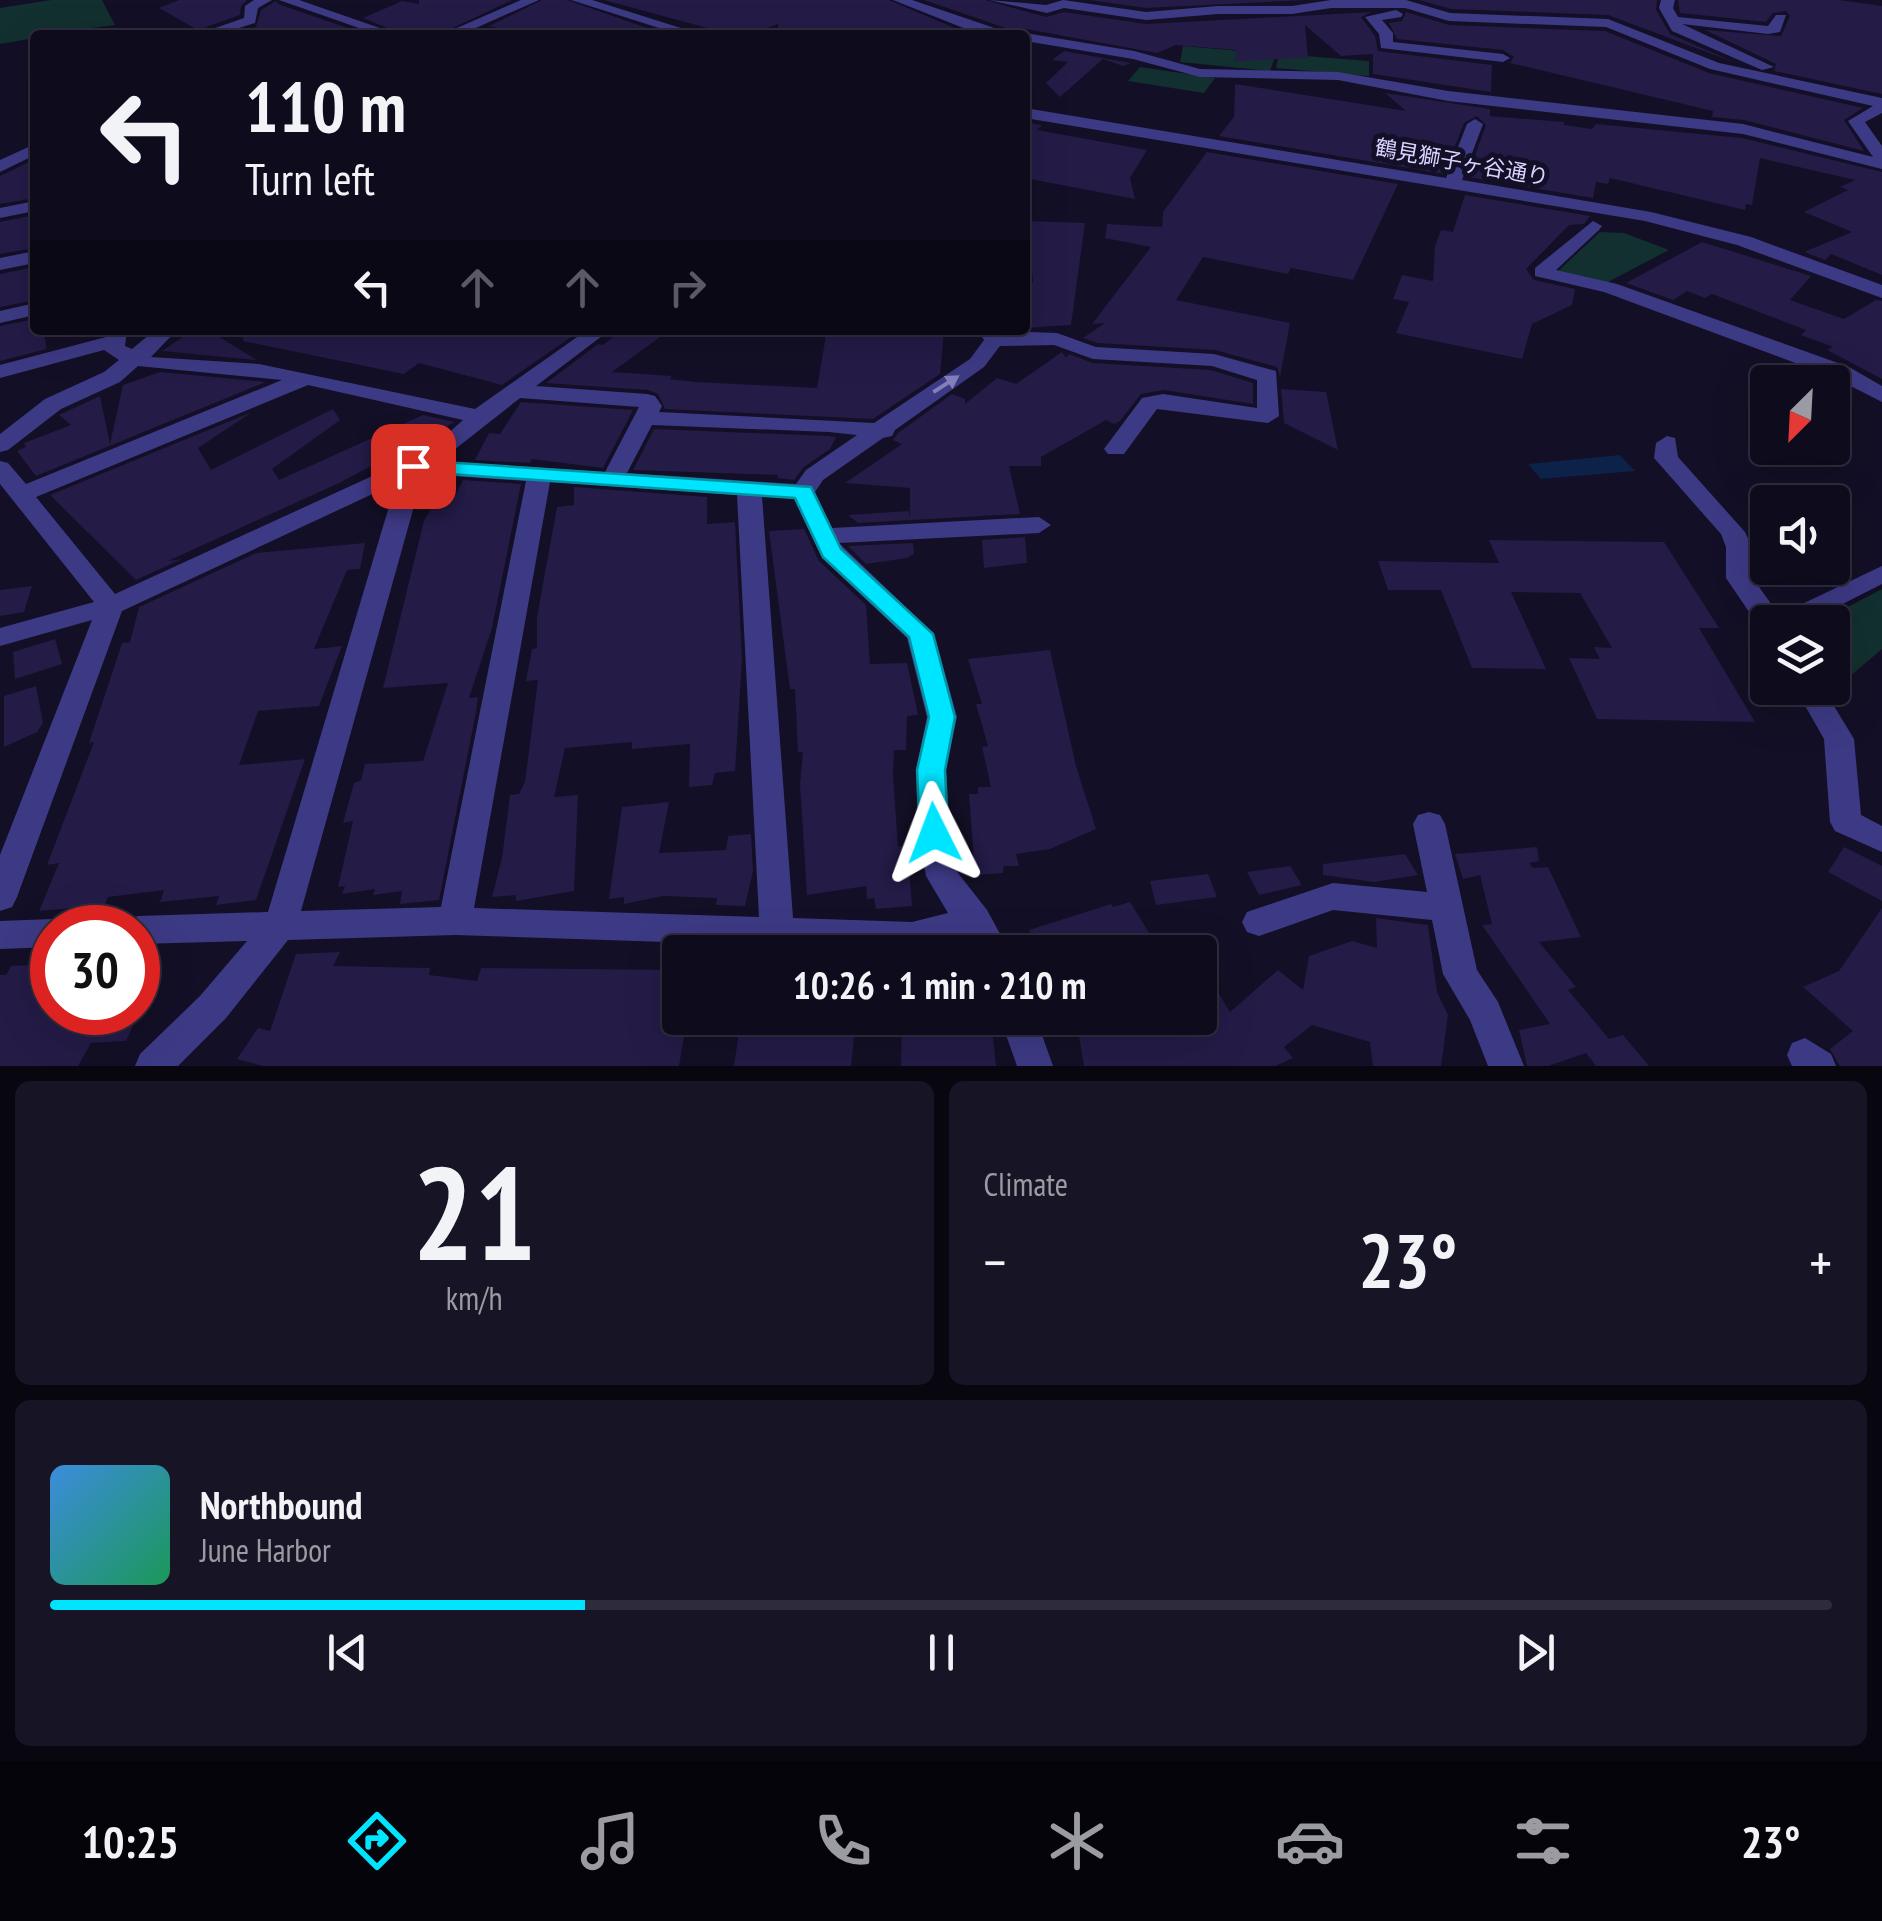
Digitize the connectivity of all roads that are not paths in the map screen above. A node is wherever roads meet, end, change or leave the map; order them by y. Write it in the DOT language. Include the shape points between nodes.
graph roads {
  1 [pos="264,0"];
  2 [pos="286,0"];
  3 [pos="532,0"];
  4 [pos="578,0"];
  5 [pos="900,0"];
  6 [pos="996,0"];
  7 [pos="1668,0"];
  8 [pos="1550,4"];
  9 [pos="1427,10"];
  10 [pos="1781,18"];
  11 [pos="1672,19"];
  12 [pos="1555,21"];
  13 [pos="218,30"];
  14 [pos="378,30"];
  15 [pos="460,30"];
  16 [pos="679,30"];
  17 [pos="981,30"];
  18 [pos="1030,38"];
  19 [pos="1502,58"];
  20 [pos="1798,83"];
  21 [pos="1882,105"];
  22 [pos="1030,114"];
  23 [pos="1474,124"];
  24 [pos="30,152"];
  25 [pos="1882,161"];
  26 [pos="0,167"];
  27 [pos="1452,183"];
  28 [pos="30,207"];
  29 [pos="0,213"];
  30 [pos="1593,226"];
  31 [pos="30,258"];
  32 [pos="0,264"];
  33 [pos="1882,292"];
  34 [pos="30,310"];
  35 [pos="0,317"];
  36 [pos="161,335"];
  37 [pos="593,335"];
  38 [pos="991,335"];
  39 [pos="115,336"];
  40 [pos="134,358"];
  41 [pos="0,372"];
  42 [pos="304,379"];
  43 [pos="516,392"];
  44 [pos="1882,395"];
  45 [pos="480,417"];
  46 [pos="644,418"];
  47 [pos="884,430"];
  48 [pos="1667,443"];
  49 [pos="0,445"];
  50 [pos="1116,448"];
  51 [pos="413,466"];
  52 [pos="0,468"];
  53 [pos="539,474"];
  54 [pos="612,480"];
  55 [pos="749,489"];
  56 [pos="804,492"];
  57 [pos="24,501"];
  58 [pos="0,513"];
  59 [pos="1039,524"];
  60 [pos="822,536"];
  61 [pos="1882,574"];
  62 [pos="1758,605"];
  63 [pos="1820,605"];
  64 [pos="111,606"];
  65 [pos="0,638"];
  66 [pos="1818,705"];
  67 [pos="1429,824"];
  68 [pos="1882,840"];
  69 [pos="0,897"];
  70 [pos="1448,908"];
  71 [pos="975,920"];
  72 [pos="455,921"];
  73 [pos="1259,922"];
  74 [pos="281,924"];
  75 [pos="160,929"];
  76 [pos="776,932"];
  77 [pos="30,934"];
  78 [pos="0,935"];
  79 [pos="983,935"];
  80 [pos="1024,1035"];
  81 [pos="153,1066"];
  82 [pos="1035,1066"];
  83 [pos="1506,1066"];
  1 -- 13 [label="street" via="252,6 250,20"];
  2 -- 14 [label="street"];
  3 -- 15 [label="street"];
  4 -- 16 [label="street"];
  5 -- 17 [label="street"];
  6 -- 9 [label="street" via="1146,16 1331,4"];
  7 -- 11 [label="street"];
  8 -- 12 [label="street"];
  9 -- 12 [label="street" via="1449,17"];
  9 -- 19 [label="street" via="1372,17 1386,45"];
  10 -- 11 [label="street" via="1768,30"];
  11 -- 20 [label="street" via="1677,28"];
  12 -- 20 [label="street" via="1608,23 1715,66"];
  18 -- 25 [label="street" via="1200,73 1324,75 1743,129"];
  20 -- 21 [label="street"];
  21 -- 25 [label="street" via="1856,122"];
  22 -- 27 [label="street, 鶴見獅子ヶ谷通り"];
  23 -- 27 [label="street"];
  24 -- 26 [label="street"];
  27 -- 33 [label="street, 鶴見獅子ヶ谷通り" via="1690,227"];
  28 -- 29 [label="street"];
  30 -- 44 [label="street" via="1542,272 1610,288 1841,372"];
  31 -- 32 [label="street"];
  34 -- 35 [label="street"];
  36 -- 40 [label="street"];
  37 -- 43 [label="street"];
  47 -- 38 [label="street, one-way" via="977,363"];
  38 -- 50 [label="street" via="1057,339 1093,353 1214,360 1268,376 1268,416 1150,402"];
  39 -- 40 [label="street" via="114,349"];
  39 -- 41 [label="street"];
  40 -- 42 [label="street"];
  40 -- 49 [label="street" via="112,377 53,404"];
  42 -- 45 [label="street"];
  42 -- 57 [label="street"];
  43 -- 45 [label="street"];
  43 -- 46 [label="street" via="647,401"];
  45 -- 51 [label="street"];
  46 -- 47 [label="street"];
  46 -- 54 [label="street"];
  47 -- 56 [label="street" via="814,475"];
  48 -- 62 [label="street" via="1666,458 1733,532 1739,578"];
  51 -- 53 [label="street"];
  51 -- 64 [label="street"];
  51 -- 74 [label="street"];
  52 -- 57 [label="street"];
  53 -- 54 [label="street"];
  53 -- 72 [label="street"];
  54 -- 55 [label="street"];
  55 -- 56 [label="street"];
  55 -- 76 [label="street"];
  56 -- 60 [label="street"];
  57 -- 58 [label="street"];
  57 -- 64 [label="street"];
  59 -- 60 [label="street"];
  60 -- 71 [label="street" via="920,634 942,717 931,770 942,876"];
  61 -- 63 [label="street"];
  64 -- 65 [label="street"];
  64 -- 69 [label="street"];
  66 -- 68 [label="street" via="1839,739 1846,822"];
  67 -- 70 [label="street"];
  70 -- 73 [label="street" via="1332,896"];
  70 -- 83 [label="street" via="1460,974 1486,1013"];
  71 -- 76 [label="street" via="912,936"];
  71 -- 79 [label="street"];
  72 -- 74 [label="street"];
  72 -- 76 [label="street"];
  74 -- 75 [label="street"];
  74 -- 81 [label="street" via="213,1007"];
  77 -- 78 [label="street"];
  80 -- 82 [label="street"];
}
